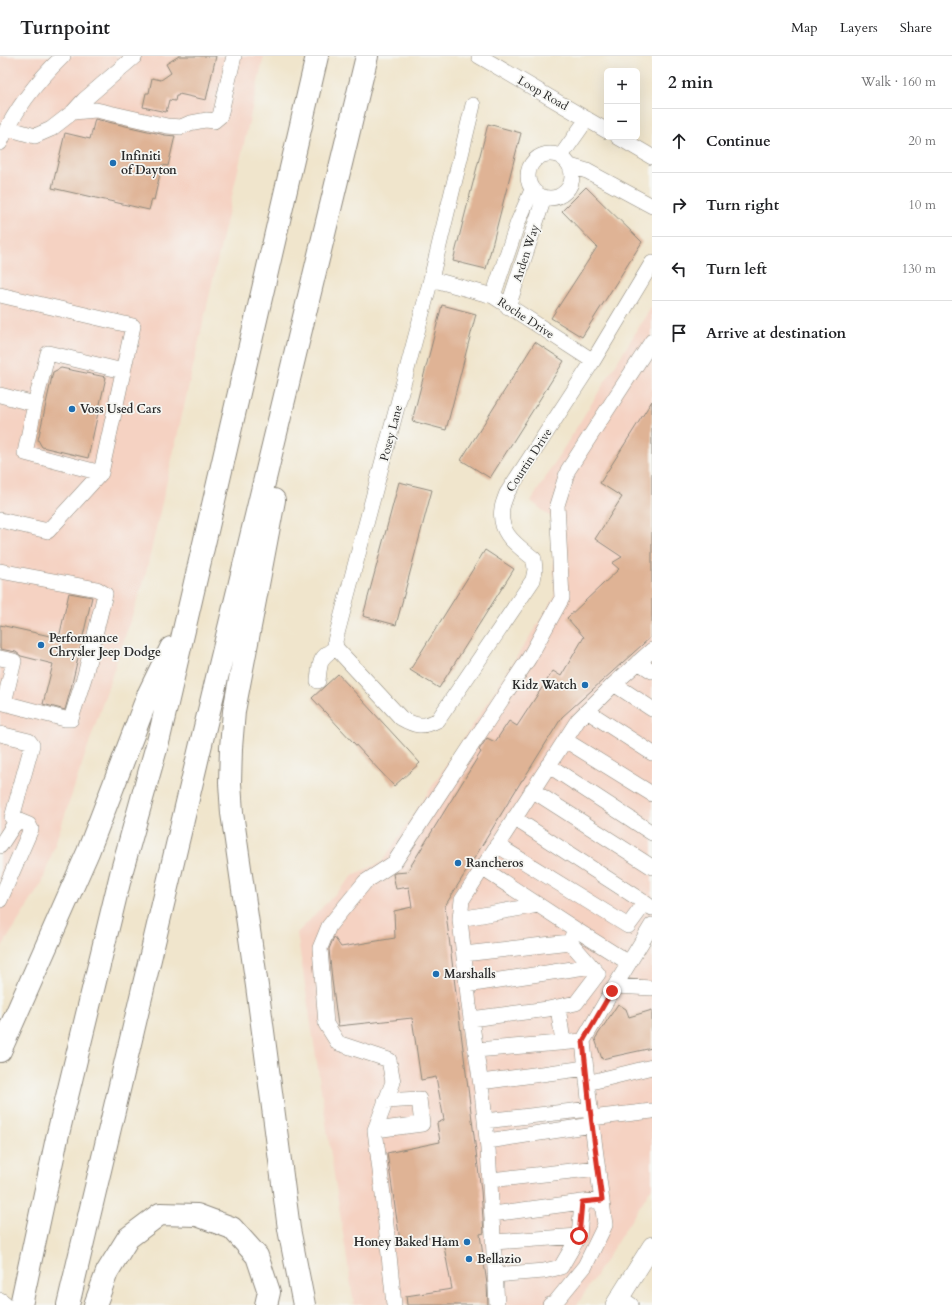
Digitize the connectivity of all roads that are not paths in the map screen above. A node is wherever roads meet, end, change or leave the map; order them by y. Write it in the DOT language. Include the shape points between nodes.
graph roads {
  1 [pos="63,56"];
  2 [pos="134,56"];
  3 [pos="234,56"];
  4 [pos="317,56"];
  5 [pos="367,56"];
  6 [pos="479,56"];
  7 [pos="473,104"];
  8 [pos="73,112"];
  9 [pos="587,119"];
  10 [pos="7,128"];
  11 [pos="604,129"];
  12 [pos="623,140"];
  13 [pos="0,143"];
  14 [pos="652,157"];
  15 [pos="565,161"];
  16 [pos="538,194"];
  17 [pos="652,206"];
  18 [pos="325,229"];
  19 [pos="652,263"];
  20 [pos="431,280"];
  21 [pos="0,296"];
  22 [pos="493,296"];
  23 [pos="508,307"];
  24 [pos="652,341"];
  25 [pos="593,361"];
  26 [pos="123,371"];
  27 [pos="0,395"];
  28 [pos="35,404"];
  29 [pos="101,473"];
  30 [pos="0,520"];
  31 [pos="0,571"];
  32 [pos="188,611"];
  33 [pos="336,648"];
  34 [pos="652,650"];
  35 [pos="0,658"];
  36 [pos="638,662"];
  37 [pos="652,671"];
  38 [pos="318,681"];
  39 [pos="614,684"];
  40 [pos="2,703"];
  41 [pos="652,709"];
  42 [pos="587,711"];
  43 [pos="1,739"];
  44 [pos="565,740"];
  45 [pos="652,753"];
  46 [pos="548,765"];
  47 [pos="532,790"];
  48 [pos="652,794"];
  49 [pos="514,818"];
  50 [pos="17,820"];
  51 [pos="652,833"];
  52 [pos="497,845"];
  53 [pos="0,846"];
  54 [pos="652,867"];
  55 [pos="482,868"];
  56 [pos="2,891"];
  57 [pos="538,905"];
  58 [pos="648,906"];
  59 [pos="460,919"];
  60 [pos="652,925"];
  61 [pos="572,936"];
  62 [pos="464,954"];
  63 [pos="629,963"];
  64 [pos="592,966"];
  65 [pos="467,985"];
  66 [pos="614,986"];
  67 [pos="652,988"];
  68 [pos="558,1007"];
  69 [pos="471,1019"];
  70 [pos="583,1041"];
  71 [pos="563,1042"];
  72 [pos="476,1050"];
  73 [pos="0,1051"];
  74 [pos="652,1067"];
  75 [pos="587,1076"];
  76 [pos="481,1082"];
  77 [pos="386,1101"];
  78 [pos="652,1111"];
  79 [pos="591,1117"];
  80 [pos="486,1121"];
  81 [pos="375,1130"];
  82 [pos="488,1141"];
  83 [pos="598,1168"];
  84 [pos="491,1180"];
  85 [pos="602,1200"];
  86 [pos="582,1202"];
  87 [pos="493,1214"];
  88 [pos="579,1236"];
  89 [pos="494,1242"];
  90 [pos="292,1243"];
  91 [pos="652,1246"];
  92 [pos="496,1275"];
  93 [pos="0,1302"];
  94 [pos="622,1302"];
  95 [pos="4,1305"];
  96 [pos="21,1305"];
  97 [pos="68,1305"];
  98 [pos="95,1305"];
  99 [pos="266,1305"];
  100 [pos="291,1305"];
  101 [pos="304,1305"];
  102 [pos="394,1305"];
  103 [pos="497,1305"];
  104 [pos="550,1305"];
  1 -- 10 [label="street" via="29,94"];
  2 -- 8 [label="street"];
  3 -- 8 [label="street" via="220,116 214,121 190,122 181,127 96,110"];
  4 -- 32 [label="highway"];
  5 -- 18 [label="highway"];
  6 -- 9 [label="street, Loop Road"];
  7 -- 20 [label="street, Posey Lane"];
  8 -- 10 [label="street" via="51,129 35,136"];
  9 -- 11 [label="street, Loop Road"];
  9 -- 15 [label="street"];
  10 -- 13 [label="street"];
  12 -- 14 [label="street"];
  15 -- 16 [label="street" via="572,173 569,187 558,197 551,198"];
  15 -- 16 [label="street" via="553,154 538,156 532,161 528,168 528,184"];
  15 -- 17 [label="street"];
  16 -- 22 [label="street" via="518,222"];
  16 -- 23 [label="street, Arden Way"];
  18 -- 90 [label="highway" via="234,711 231,748 232,813"];
  18 -- 97 [label="highway"];
  19 -- 25 [label="street, Courtin Drive"];
  20 -- 22 [label="street, Roche Drive"];
  20 -- 33 [label="street, Posey Lane" via="335,641"];
  21 -- 26 [label="street" via="133,326"];
  22 -- 23 [label="street, Roche Drive"];
  23 -- 25 [label="street, Roche Drive"];
  24 -- 77 [label="street" via="568,470 557,505 562,598 529,658 394,863 365,882 329,926 320,948 326,1024 338,1043 389,1060 393,1082"];
  25 -- 33 [label="street, Courtin Drive" via="507,493 502,508 503,526 508,537 534,559 533,580 438,720 429,725 420,725 401,718"];
  26 -- 28 [label="street" via="48,353"];
  26 -- 29 [label="street"];
  27 -- 28 [label="street"];
  28 -- 29 [label="street" via="24,453"];
  29 -- 30 [label="street" via="48,531"];
  31 -- 40 [label="street" via="97,589 105,594 72,719"];
  32 -- 73 [label="highway" via="149,693 88,852"];
  32 -- 96 [label="highway" via="57,1138"];
  33 -- 38 [label="street" via="326,654 320,663"];
  34 -- 36 [label="street"];
  35 -- 40 [label="street" via="14,661"];
  36 -- 37 [label="street"];
  36 -- 39 [label="street"];
  39 -- 41 [label="street"];
  39 -- 42 [label="street"];
  42 -- 44 [label="street"];
  42 -- 45 [label="street"];
  43 -- 50 [label="street" via="28,741 32,745 12,818"];
  44 -- 46 [label="street"];
  44 -- 48 [label="street"];
  46 -- 47 [label="street"];
  46 -- 51 [label="street"];
  47 -- 49 [label="street"];
  47 -- 54 [label="street"];
  49 -- 52 [label="street"];
  49 -- 58 [label="street"];
  50 -- 53 [label="street"];
  50 -- 56 [label="street" via="29,825 31,829"];
  52 -- 55 [label="street"];
  52 -- 58 [label="street" via="628,926"];
  55 -- 57 [label="street"];
  55 -- 59 [label="street" via="462,900"];
  57 -- 59 [label="street"];
  57 -- 61 [label="street"];
  59 -- 62 [label="street"];
  60 -- 63 [label="street"];
  61 -- 62 [label="street"];
  61 -- 63 [label="street"];
  61 -- 64 [label="street"];
  62 -- 65 [label="street"];
  63 -- 66 [label="street"];
  64 -- 65 [label="street"];
  64 -- 68 [label="street" via="598,974 576,1003"];
  65 -- 69 [label="street"];
  66 -- 67 [label="street"];
  66 -- 70 [label="street"];
  68 -- 69 [label="street"];
  68 -- 71 [label="street"];
  69 -- 72 [label="street"];
  70 -- 71 [label="street"];
  70 -- 75 [label="street"];
  71 -- 72 [label="street"];
  72 -- 76 [label="street"];
  74 -- 75 [label="street"];
  75 -- 76 [label="street"];
  75 -- 79 [label="street"];
  76 -- 80 [label="street"];
  77 -- 81 [label="street"];
  77 -- 81 [label="street" via="419,1099 422,1124"];
  78 -- 79 [label="street"];
  79 -- 80 [label="street"];
  79 -- 82 [label="street"];
  79 -- 83 [label="street"];
  80 -- 82 [label="street"];
  81 -- 102 [label="street"];
  82 -- 84 [label="street"];
  83 -- 84 [label="street"];
  83 -- 85 [label="street"];
  84 -- 87 [label="street"];
  85 -- 86 [label="street"];
  85 -- 104 [label="street" via="605,1225 585,1266 553,1305"];
  86 -- 87 [label="street"];
  86 -- 88 [label="street"];
  87 -- 89 [label="street"];
  88 -- 89 [label="street"];
  88 -- 92 [label="street" via="561,1268"];
  89 -- 92 [label="street"];
  90 -- 100 [label="highway"];
  90 -- 101 [label="highway"];
  91 -- 94 [label="main road"];
  92 -- 103 [label="street"];
  93 -- 95 [label="main road"];
  98 -- 99 [label="highway" via="107,1272 128,1238 160,1214 197,1215 232,1228 257,1256 269,1292"];
}
